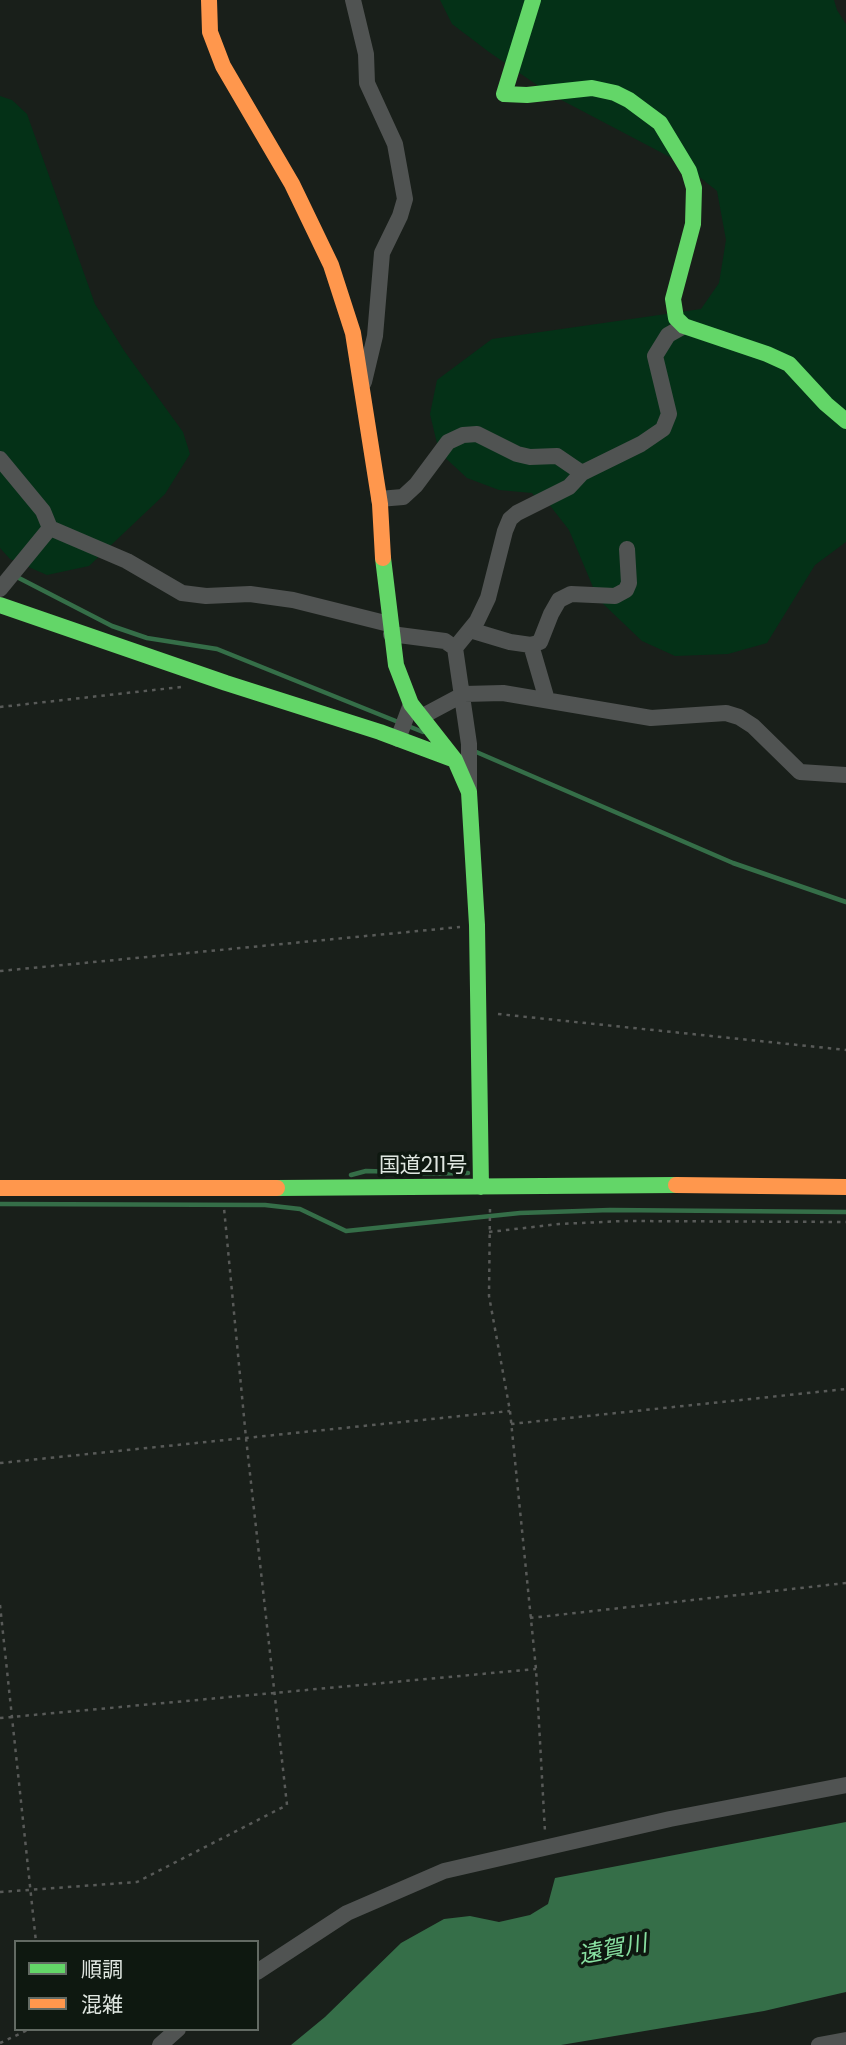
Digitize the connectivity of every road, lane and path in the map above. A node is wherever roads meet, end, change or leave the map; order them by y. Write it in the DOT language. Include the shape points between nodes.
graph roads {
  1 [pos="209,0"];
  2 [pos="353,0"];
  3 [pos="533,0"];
  4 [pos="684,326"];
  5 [pos="363,387"];
  6 [pos="846,421"];
  7 [pos="0,459"];
  8 [pos="582,473"];
  9 [pos="379,499"];
  10 [pos="50,528"];
  11 [pos="627,549"];
  12 [pos="9,579"];
  13 [pos="0,605"];
  14 [pos="390,629"];
  15 [pos="470,630"];
  16 [pos="531,645"];
  17 [pos="455,648"];
  18 [pos="186,687"];
  19 [pos="464,694"];
  20 [pos="547,700"];
  21 [pos="0,708"];
  22 [pos="411,723"];
  23 [pos="460,752"];
  24 [pos="846,775"];
  25 [pos="477,925"];
  26 [pos="0,971"];
  27 [pos="478,1012"];
  28 [pos="846,1050"];
  29 [pos="846,1187"];
  30 [pos="0,1188"];
  31 [pos="222,1188"];
  32 [pos="487,1188"];
  33 [pos="846,1222"];
  34 [pos="488,1233"];
  35 [pos="846,1389"];
  36 [pos="510,1411"];
  37 [pos="511,1424"];
  38 [pos="246,1438"];
  39 [pos="0,1463"];
  40 [pos="846,1583"];
  41 [pos="0,1605"];
  42 [pos="530,1618"];
  43 [pos="536,1669"];
  44 [pos="274,1693"];
  45 [pos="12,1717"];
  46 [pos="0,1718"];
  47 [pos="846,1785"];
  48 [pos="546,1846"];
  49 [pos="30,1890"];
  50 [pos="0,1892"];
  51 [pos="36,1940"];
  52 [pos="259,1971"];
  53 [pos="26,2031"];
  54 [pos="176,2031"];
  55 [pos="846,2040"];
  56 [pos="0,2043"];
  57 [pos="160,2045"];
  58 [pos="819,2045"];
  1 -- 5 [label="main road" via="210,32 223,66 292,184 331,265 353,333"];
  2 -- 5 [label="street" via="366,54 367,83 395,144 405,199 382,253 375,336"];
  3 -- 4 [label="main road" via="504,94 570,88 615,93 660,122 689,171 694,188 693,224 673,299 676,318"];
  4 -- 6 [label="main road" via="789,364"];
  4 -- 8 [label="street" via="668,335 655,356 669,414 663,429"];
  5 -- 9 [label="main road"];
  7 -- 10 [label="street" via="43,511"];
  8 -- 9 [label="street" via="557,456 530,457 477,434 463,435 448,442 403,497"];
  8 -- 15 [label="street" via="569,487 510,519 488,598"];
  9 -- 14 [label="main road"];
  10 -- 12 [label="street"];
  10 -- 14 [label="street" via="127,561 182,593 293,600"];
  11 -- 16 [label="street" via="629,583 625,590 615,597 571,594 559,600 540,642"];
  13 -- 22 [label="main road"];
  14 -- 17 [label="street" via="445,641"];
  14 -- 22 [label="main road"];
  15 -- 16 [label="street"];
  15 -- 17 [label="street"];
  16 -- 20 [label="street"];
  17 -- 19 [label="street"];
  18 -- 21 [label="path"];
  19 -- 20 [label="street" via="503,693"];
  19 -- 22 [label="street"];
  19 -- 23 [label="street"];
  20 -- 24 [label="street" via="651,718 726,713 753,726 800,772"];
  22 -- 23 [label="main road"];
  22 -- 23 [label="main road"];
  23 -- 25 [label="main road" via="469,792"];
  25 -- 26 [label="path"];
  25 -- 27 [label="main road"];
  27 -- 28 [label="path"];
  27 -- 32 [label="main road"];
  29 -- 32 [label="main road, 国道211号"];
  30 -- 31 [label="main road, 国道211号"];
  31 -- 32 [label="main road, 国道211号"];
  31 -- 38 [label="path"];
  32 -- 34 [label="path"];
  33 -- 34 [label="path" via="624,1221"];
  34 -- 36 [label="path" via="489,1296"];
  35 -- 37 [label="path"];
  36 -- 37 [label="path"];
  36 -- 38 [label="path"];
  37 -- 42 [label="path"];
  38 -- 39 [label="path"];
  38 -- 44 [label="path"];
  40 -- 42 [label="path"];
  41 -- 45 [label="path"];
  42 -- 43 [label="path"];
  43 -- 44 [label="path"];
  43 -- 48 [label="path"];
  44 -- 45 [label="path"];
  44 -- 49 [label="path" via="287,1805 137,1882"];
  45 -- 46 [label="path"];
  45 -- 49 [label="path"];
  47 -- 48 [label="street"];
  48 -- 52 [label="street" via="444,1871 347,1913"];
  49 -- 50 [label="path"];
  49 -- 51 [label="path"];
  53 -- 56 [label="path"];
  54 -- 57 [label="street"];
  55 -- 58 [label="street"];
}
